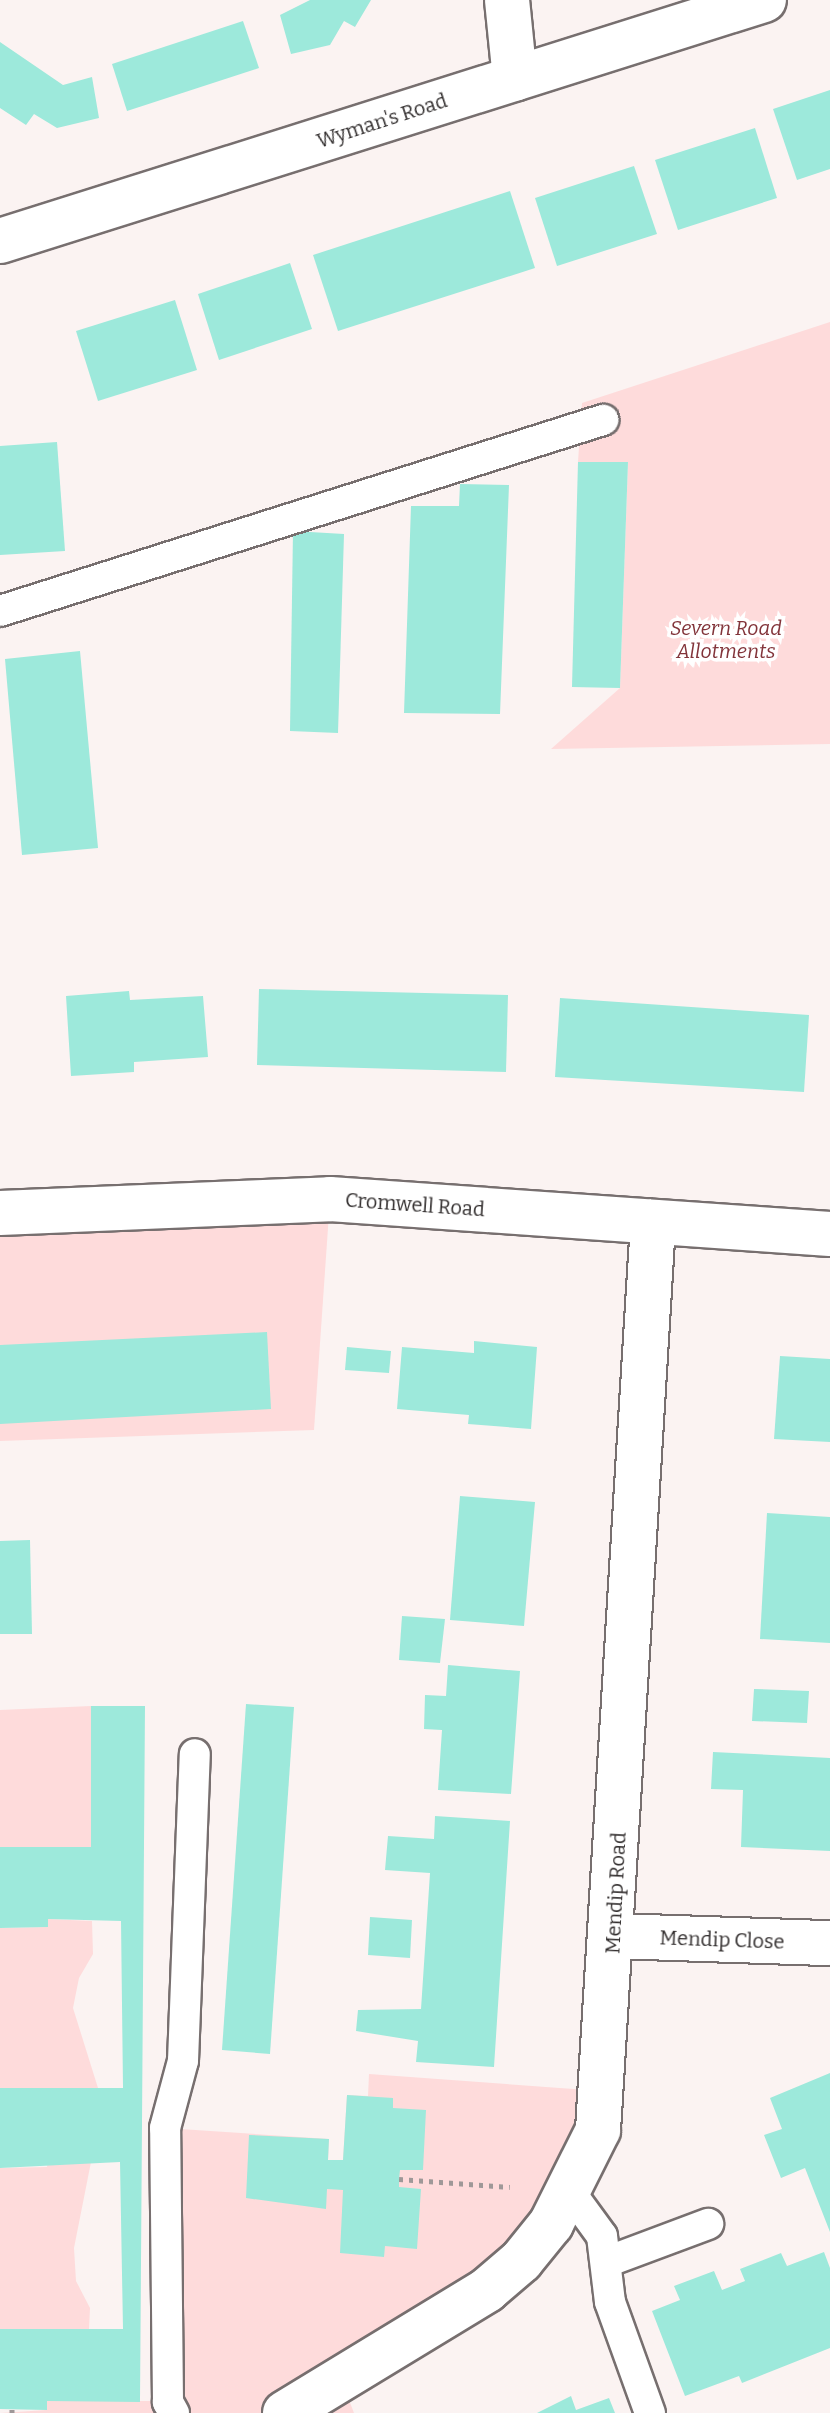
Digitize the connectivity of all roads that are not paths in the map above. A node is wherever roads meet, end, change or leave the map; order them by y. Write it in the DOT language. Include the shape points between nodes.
graph roads {
  1 [pos="507,0"];
  2 [pos="764,0"];
  3 [pos="515,79"];
  4 [pos="0,241"];
  5 [pos="603,420"];
  6 [pos="0,611"];
  7 [pos="0,1213"];
  8 [pos="653,1222"];
  9 [pos="830,1234"];
  10 [pos="195,1754"];
  11 [pos="614,1936"];
  12 [pos="830,1943"];
  13 [pos="570,2192"];
  14 [pos="708,2224"];
  15 [pos="609,2261"];
  16 [pos="174,2413"];
  17 [pos="285,2413"];
  18 [pos="650,2413"];
  1 -- 3 [label="street"];
  2 -- 3 [label="street, Wyman's Road"];
  3 -- 4 [label="street, Wyman's Road"];
  5 -- 6 [label="lane"];
  7 -- 8 [label="street, Cromwell Road" via="330,1199"];
  8 -- 9 [label="street, Cromwell Road"];
  8 -- 11 [label="street, Mendip Road"];
  10 -- 16 [label="lane" via="183,2061 165,2128 168,2402"];
  11 -- 12 [label="street, Mendip Close"];
  11 -- 13 [label="street, Mendip Road" via="598,2130"];
  13 -- 15 [label="lane" via="602,2236"];
  13 -- 17 [label="street, Mendip Road" via="521,2261 487,2290"];
  14 -- 15 [label="lane"];
  15 -- 18 [label="lane" via="610,2302"];
}
